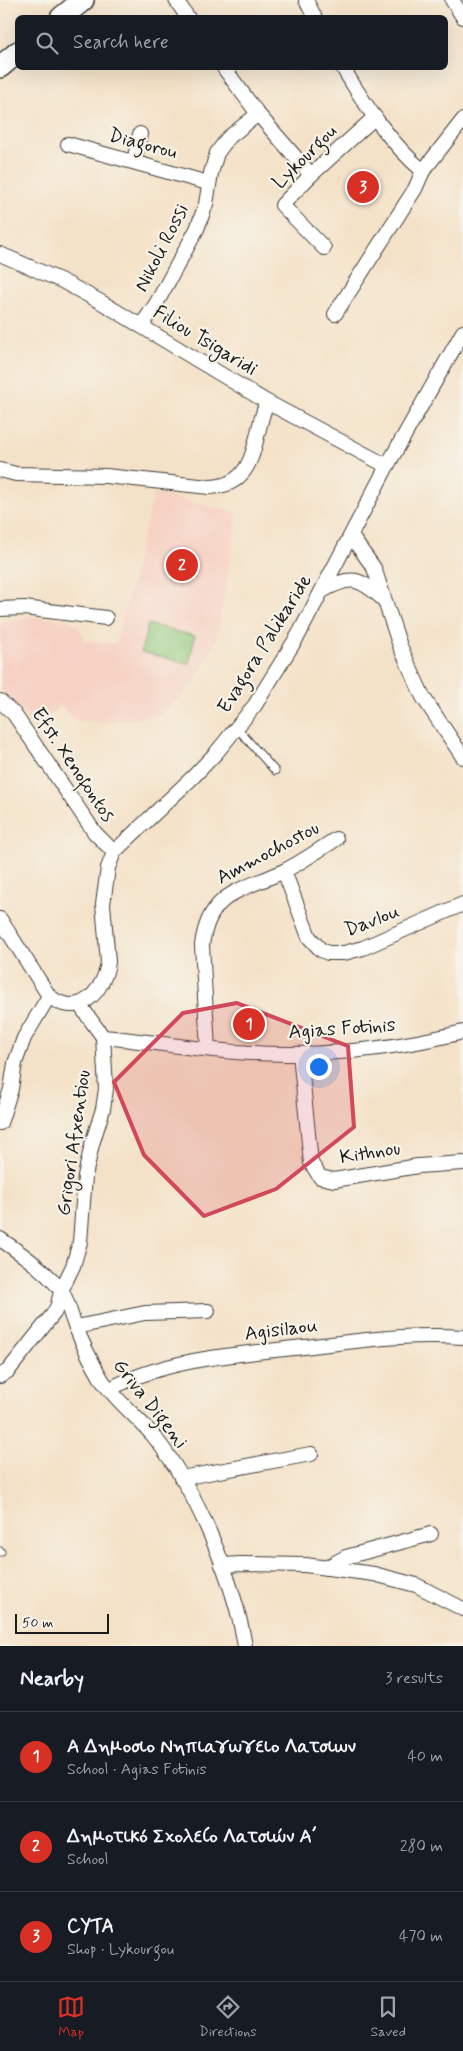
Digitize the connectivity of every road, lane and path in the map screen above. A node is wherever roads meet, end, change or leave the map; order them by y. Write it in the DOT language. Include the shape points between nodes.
graph roads {
  1 [pos="83,0"];
  2 [pos="176,0"];
  3 [pos="306,0"];
  4 [pos="452,0"];
  5 [pos="65,15"];
  6 [pos="186,15"];
  7 [pos="314,15"];
  8 [pos="463,16"];
  9 [pos="15,54"];
  10 [pos="0,67"];
  11 [pos="225,70"];
  12 [pos="344,70"];
  13 [pos="258,114"];
  14 [pos="375,117"];
  15 [pos="463,120"];
  16 [pos="140,134"];
  17 [pos="68,144"];
  18 [pos="134,162"];
  19 [pos="423,172"];
  20 [pos="312,175"];
  21 [pos="208,183"];
  22 [pos="324,248"];
  23 [pos="0,254"];
  24 [pos="335,314"];
  25 [pos="141,326"];
  26 [pos="463,332"];
  27 [pos="268,402"];
  28 [pos="387,466"];
  29 [pos="0,470"];
  30 [pos="351,536"];
  31 [pos="322,591"];
  32 [pos="384,599"];
  33 [pos="0,609"];
  34 [pos="106,618"];
  35 [pos="0,701"];
  36 [pos="237,728"];
  37 [pos="463,756"];
  38 [pos="275,771"];
  39 [pos="336,839"];
  40 [pos="114,852"];
  41 [pos="284,871"];
  42 [pos="463,904"];
  43 [pos="0,919"];
  44 [pos="49,996"];
  45 [pos="79,1004"];
  46 [pos="463,1032"];
  47 [pos="103,1037"];
  48 [pos="208,1049"];
  49 [pos="300,1054"];
  50 [pos="0,1123"];
  51 [pos="463,1163"];
  52 [pos="0,1239"];
  53 [pos="61,1291"];
  54 [pos="208,1311"];
  55 [pos="76,1327"];
  56 [pos="463,1337"];
  57 [pos="0,1376"];
  58 [pos="110,1389"];
  59 [pos="311,1454"];
  60 [pos="181,1478"];
  61 [pos="431,1534"];
  62 [pos="222,1565"];
  63 [pos="326,1568"];
  64 [pos="463,1609"];
  65 [pos="245,1646"];
  1 -- 5 [label="main road"];
  2 -- 6 [label="street"];
  3 -- 7 [label="street"];
  4 -- 8 [label="street"];
  9 -- 10 [label="main road"];
  11 -- 13 [label="street"];
  12 -- 14 [label="street"];
  13 -- 20 [label="street"];
  13 -- 21 [label="street, Nikoli Rossi" via="222,145"];
  14 -- 19 [label="street" via="402,152"];
  14 -- 20 [label="street, Lykourgou"];
  15 -- 19 [label="street"];
  16 -- 18 [label="street"];
  17 -- 18 [label="street, Diagorou"];
  18 -- 21 [label="street, Diagorou"];
  19 -- 24 [label="street"];
  20 -- 22 [label="street, Lykourgou" via="282,205"];
  21 -- 25 [label="street, Nikoli Rossi" via="206,204 197,229"];
  23 -- 25 [label="street, Filiou Tsigaridi" via="62,281"];
  25 -- 27 [label="street, Filiou Tsigaridi"];
  26 -- 28 [label="street, Evagora Palikaride"];
  27 -- 28 [label="street, Filiou Tsigaridi"];
  27 -- 29 [label="street" via="247,470 224,486 209,488 106,476 16,474"];
  28 -- 30 [label="street, Evagora Palikaride"];
  30 -- 31 [label="street, Evagora Palikaride"];
  30 -- 32 [label="street" via="374,568"];
  31 -- 32 [label="street" via="336,583 356,580"];
  31 -- 36 [label="street, Evagora Palikaride" via="272,679"];
  32 -- 37 [label="street" via="400,646 423,697"];
  33 -- 34 [label="street" via="24,608"];
  35 -- 40 [label="street, Efst. Xenofontos" via="14,714 95,833"];
  36 -- 38 [label="lane"];
  36 -- 40 [label="street, Evagora Palikaride" via="193,777"];
  39 -- 41 [label="street, Ammochostou"];
  40 -- 45 [label="street, Evagora Palikaride" via="103,898 108,953 106,971 98,988"];
  41 -- 42 [label="street, Davlou" via="309,937 328,953 363,948"];
  41 -- 48 [label="street, Ammochostou" via="233,892 217,904 207,922 202,945"];
  43 -- 44 [label="street"];
  44 -- 45 [label="street" via="66,1006"];
  44 -- 50 [label="street" via="24,1038"];
  45 -- 47 [label="street"];
  46 -- 49 [label="street, Agias Fotinis" via="381,1049"];
  47 -- 48 [label="street, Agias Fotinis"];
  47 -- 53 [label="street, Grigori Afxentiou" via="106,1069 103,1109 85,1176 80,1242"];
  48 -- 49 [label="street, Agias Fotinis"];
  49 -- 51 [label="street, Kithnou" via="311,1163 320,1177 334,1180 418,1166"];
  52 -- 53 [label="street, Griva Digeni"];
  53 -- 55 [label="street, Griva Digeni"];
  53 -- 57 [label="street, Grigori Afxentiou" via="54,1313 8,1371"];
  54 -- 55 [label="street" via="145,1313"];
  55 -- 58 [label="street, Griva Digeni"];
  56 -- 58 [label="street, Agisilaou" via="438,1335 373,1339 245,1354 155,1371 128,1379"];
  58 -- 60 [label="street, Griva Digeni" via="155,1437"];
  59 -- 60 [label="street"];
  60 -- 62 [label="street, Griva Digeni"];
  61 -- 63 [label="street" via="346,1557"];
  62 -- 63 [label="street" via="287,1564"];
  62 -- 65 [label="street, Griva Digeni" via="238,1610"];
  63 -- 64 [label="street" via="397,1579"];
}
